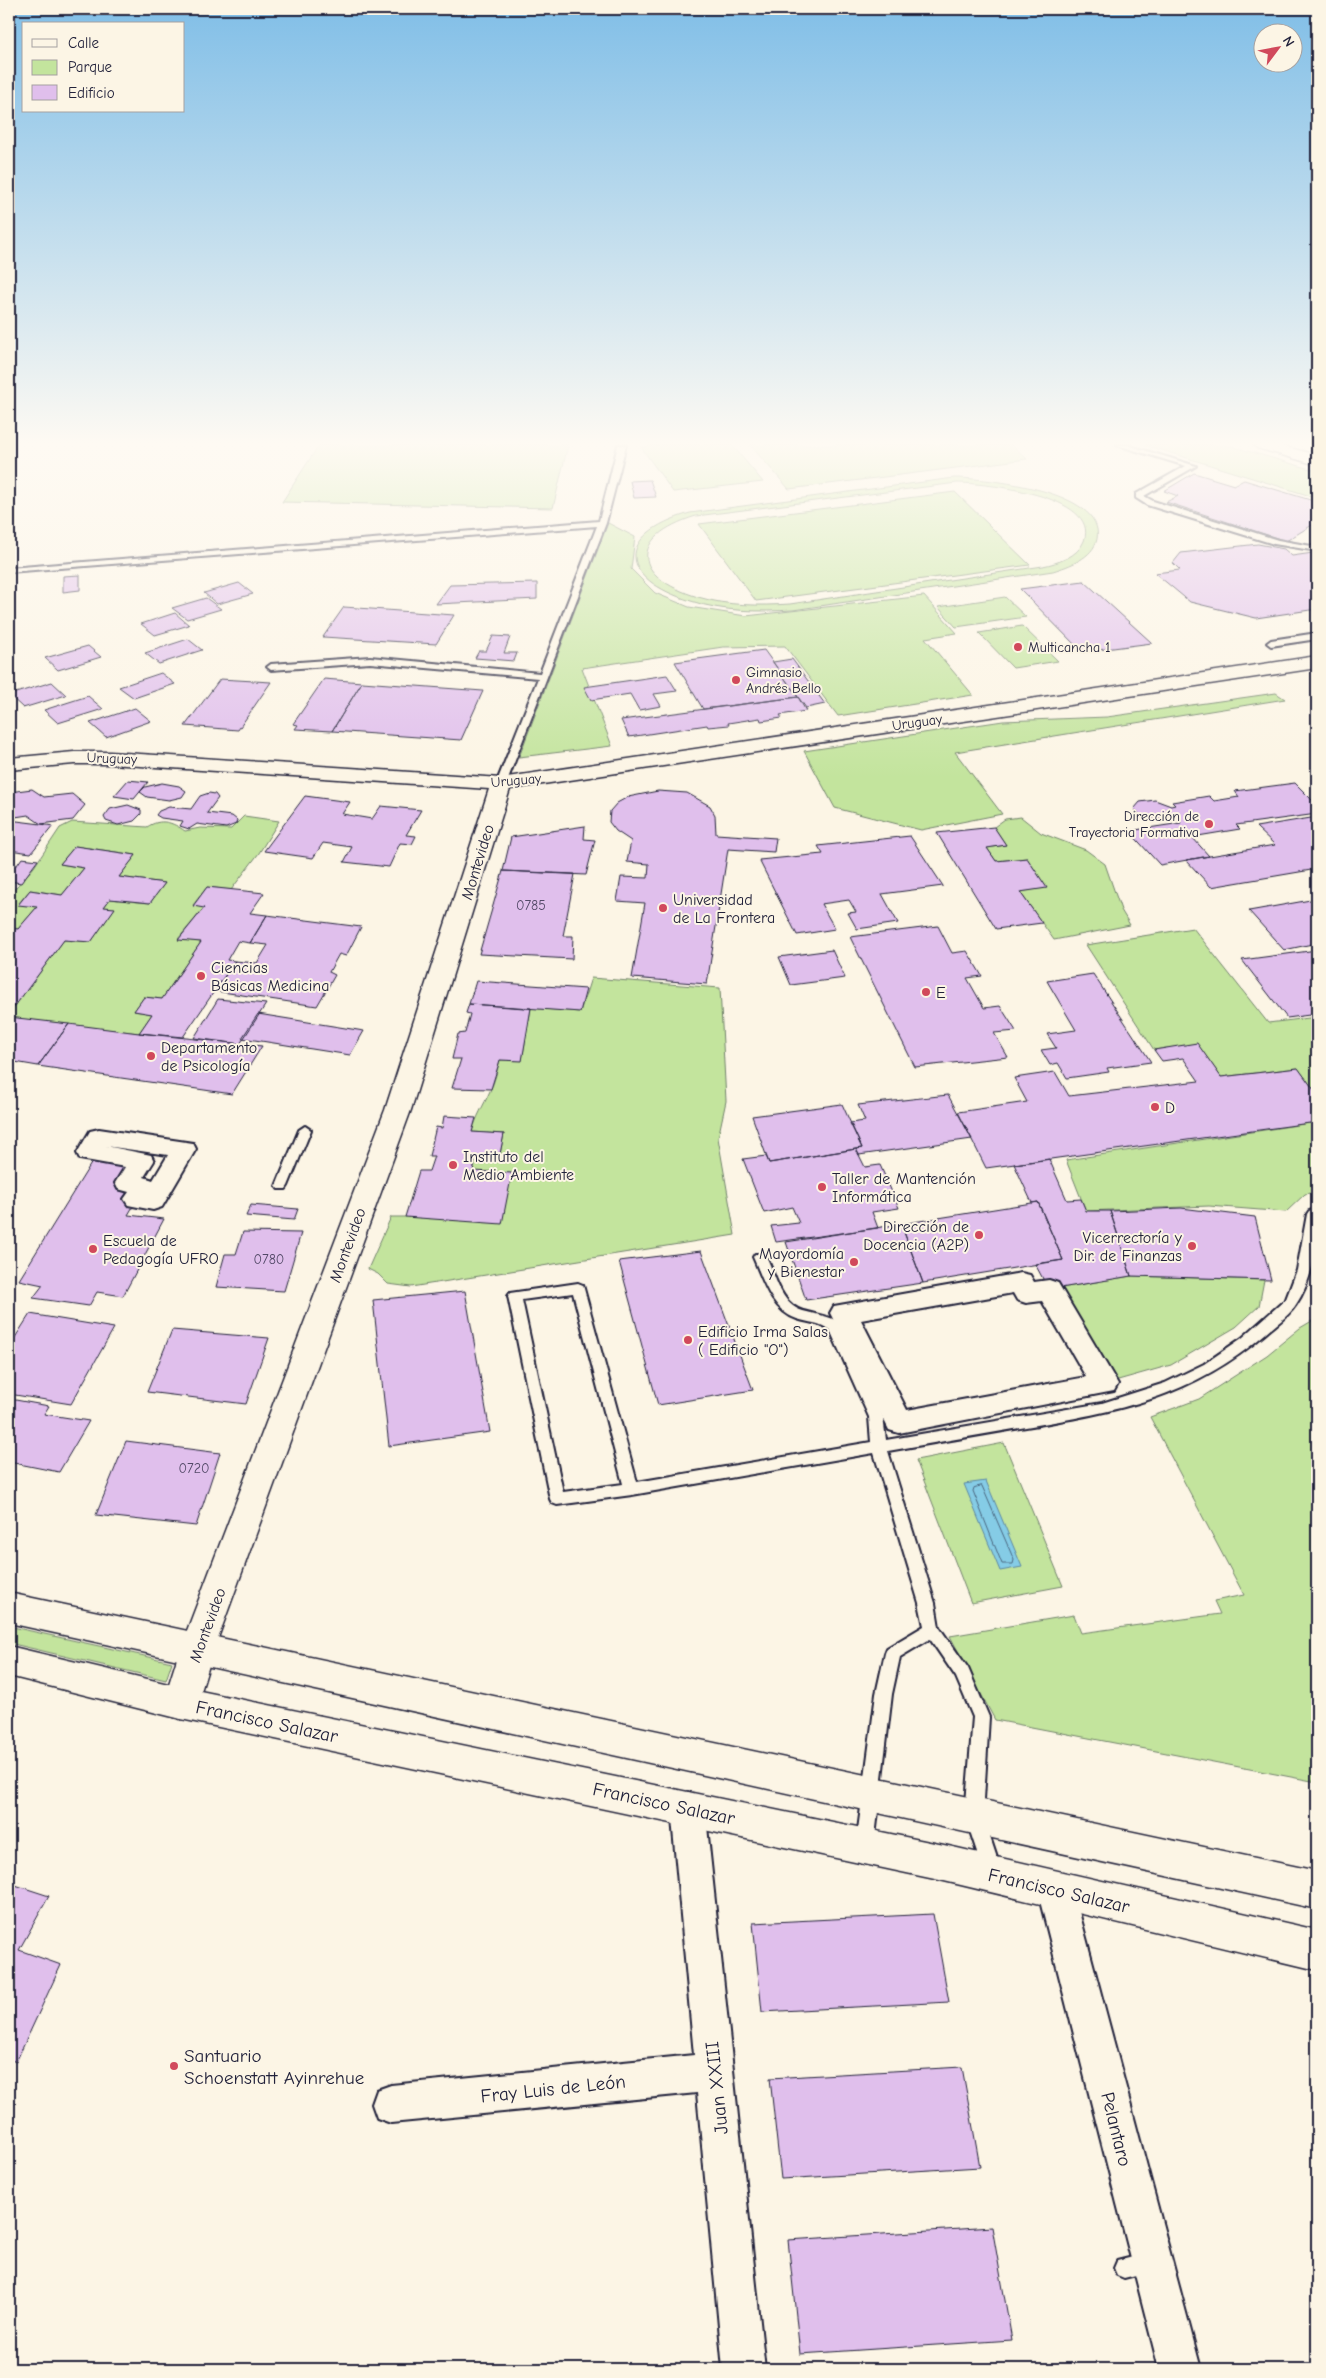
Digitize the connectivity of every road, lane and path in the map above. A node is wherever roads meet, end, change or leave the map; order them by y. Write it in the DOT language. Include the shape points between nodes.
graph roads {
  1 [pos="186,556"];
  2 [pos="589,556"];
  3 [pos="9,570"];
  4 [pos="1317,636"];
  5 [pos="1271,643"];
  6 [pos="1317,662"];
  7 [pos="271,667"];
  8 [pos="543,676"];
  9 [pos="1317,676"];
  10 [pos="1019,708"];
  11 [pos="9,764"];
  12 [pos="501,784"];
  13 [pos="305,1130"];
  14 [pos="282,1186"];
  15 [pos="1317,1212"];
  16 [pos="760,1257"];
  17 [pos="1049,1290"];
  18 [pos="879,1446"];
  19 [pos="632,1489"];
  20 [pos="9,1608"];
  21 [pos="932,1629"];
  22 [pos="197,1649"];
  23 [pos="9,1662"];
  24 [pos="181,1703"];
  25 [pos="871,1794"];
  26 [pos="688,1808"];
  27 [pos="974,1816"];
  28 [pos="865,1846"];
  29 [pos="994,1874"];
  30 [pos="1055,1889"];
  31 [pos="1317,1890"];
  32 [pos="1317,1950"];
  33 [pos="714,2072"];
  34 [pos="391,2104"];
  35 [pos="744,2369"];
  36 [pos="1180,2369"];
  1 -- 3 [label="lane"];
  2 -- 8 [label="lane"];
  4 -- 5 [label="lane"];
  6 -- 10 [label="main road, Uruguay"];
  7 -- 8 [label="lane" via="370,660"];
  8 -- 12 [label="lane"];
  9 -- 10 [label="main road, Uruguay" via="1102,706"];
  10 -- 12 [label="main road, Uruguay" via="802,737"];
  11 -- 12 [label="main road, Uruguay" via="110,758"];
  12 -- 22 [label="main road, Montevideo" via="398,1110"];
  13 -- 14 [label="lane"];
  15 -- 18 [label="lane" via="1304,1270 1290,1303 1253,1337 1190,1380 1145,1398 1102,1408"];
  16 -- 18 [label="lane" via="783,1305 796,1313 826,1320 834,1327 876,1417"];
  17 -- 17 [label="street" via="1026,1293 1021,1282 843,1313 900,1422 1104,1384"];
  18 -- 19 [label="lane"];
  18 -- 21 [label="lane"];
  19 -- 19 [label="lane" via="578,1288 515,1296 557,1499"];
  20 -- 22 [label="main road"];
  21 -- 25 [label="lane" via="893,1652"];
  21 -- 27 [label="lane" via="962,1673 981,1717"];
  22 -- 24 [label="main road, Montevideo"];
  22 -- 25 [label="main road"];
  23 -- 24 [label="main road, Francisco Salazar"];
  24 -- 26 [label="main road, Francisco Salazar"];
  25 -- 27 [label="main road"];
  25 -- 28 [label="lane"];
  26 -- 28 [label="main road, Francisco Salazar"];
  26 -- 33 [label="street, Juan XXIII"];
  27 -- 29 [label="lane"];
  27 -- 31 [label="main road"];
  28 -- 29 [label="main road, Francisco Salazar"];
  29 -- 30 [label="main road, Francisco Salazar"];
  30 -- 32 [label="main road, Francisco Salazar"];
  30 -- 36 [label="street, Pelantaro" via="1138,2265"];
  33 -- 34 [label="street, Fray Luis de León"];
  33 -- 35 [label="street, Juan XXIII"];
}
